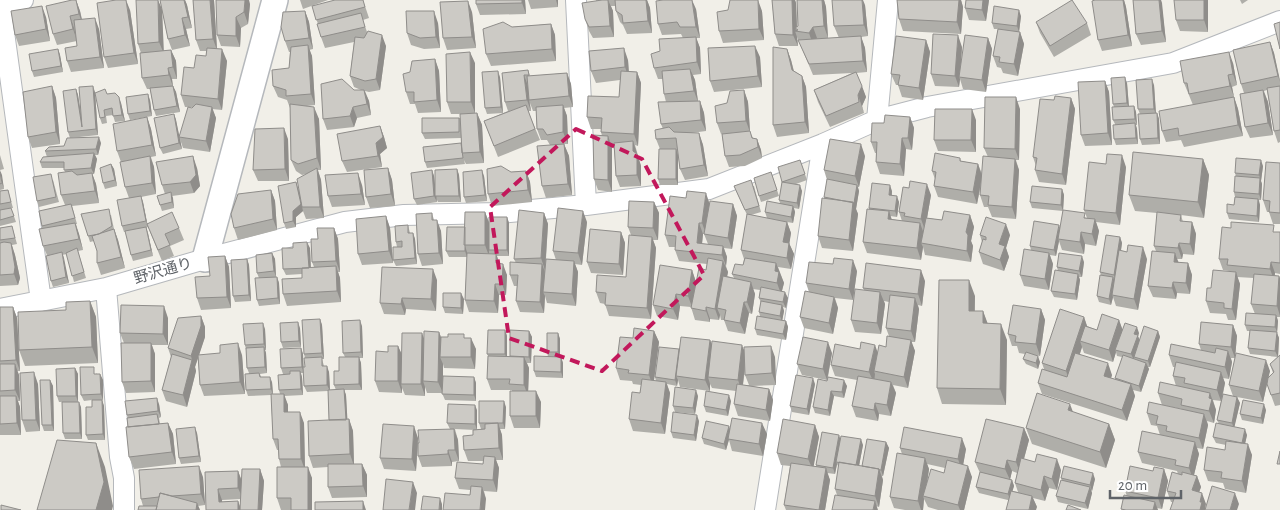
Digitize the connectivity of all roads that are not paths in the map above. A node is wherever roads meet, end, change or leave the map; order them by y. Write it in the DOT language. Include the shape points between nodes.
graph roads {
  1 [pos="23,0"];
  2 [pos="275,0"];
  3 [pos="576,0"];
  4 [pos="888,0"];
  5 [pos="0,3"];
  6 [pos="1280,21"];
  7 [pos="877,120"];
  8 [pos="823,144"];
  9 [pos="586,205"];
  10 [pos="205,259"];
  11 [pos="106,288"];
  12 [pos="40,301"];
  13 [pos="0,308"];
  14 [pos="124,510"];
  15 [pos="765,510"];
  1 -- 5 [label="street"];
  2 -- 10 [label="street, 野沢通り"];
  3 -- 9 [label="street"];
  4 -- 7 [label="street"];
  5 -- 12 [label="street"];
  6 -- 7 [label="street" via="1172,63 927,107"];
  7 -- 8 [label="street"];
  8 -- 9 [label="street" via="710,189"];
  8 -- 15 [label="street"];
  9 -- 10 [label="street" via="498,214 404,214 345,222"];
  10 -- 11 [label="street, 野沢通り"];
  11 -- 12 [label="street, 野沢通り"];
  11 -- 14 [label="street" via="124,478"];
  12 -- 13 [label="street, 野沢通り"];
}
